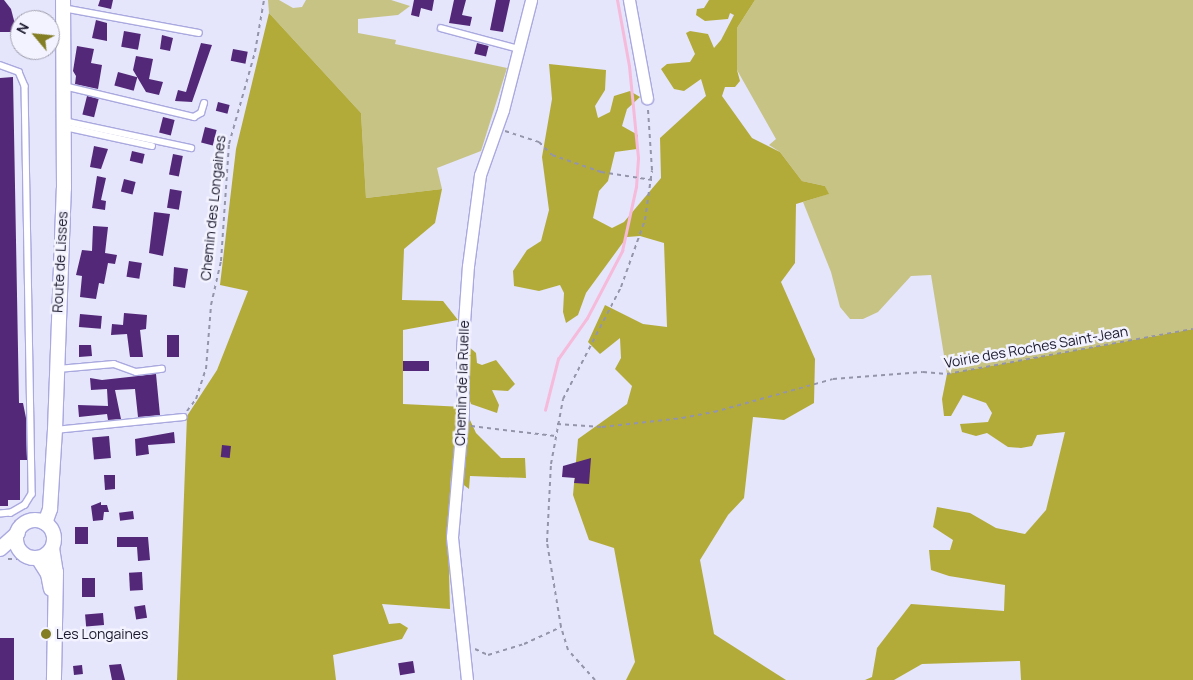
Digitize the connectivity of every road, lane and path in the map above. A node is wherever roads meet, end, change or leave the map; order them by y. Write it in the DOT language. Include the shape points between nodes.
graph roads {
  1 [pos="264,0"];
  2 [pos="531,0"];
  3 [pos="629,0"];
  4 [pos="63,4"];
  5 [pos="441,28"];
  6 [pos="199,33"];
  7 [pos="520,49"];
  8 [pos="0,65"];
  9 [pos="62,86"];
  10 [pos="647,98"];
  11 [pos="204,103"];
  12 [pos="62,124"];
  13 [pos="496,128"];
  14 [pos="152,146"];
  15 [pos="191,148"];
  16 [pos="652,180"];
  17 [pos="1193,329"];
  18 [pos="56,369"];
  19 [pos="162,369"];
  20 [pos="183,416"];
  21 [pos="462,420"];
  22 [pos="557,424"];
  23 [pos="55,430"];
  24 [pos="555,436"];
  25 [pos="0,514"];
  26 [pos="45,523"];
  27 [pos="22,524"];
  28 [pos="52,548"];
  29 [pos="20,550"];
  30 [pos="3,555"];
  31 [pos="34,564"];
  32 [pos="56,610"];
  33 [pos="561,627"];
  34 [pos="461,643"];
  35 [pos="54,680"];
  36 [pos="467,680"];
  37 [pos="595,680"];
  1 -- 20 [label="path, Chemin des Longaines" via="256,52 229,144 221,261 211,305 206,369 196,398"];
  2 -- 7 [label="street, Chemin de la Ruelle"];
  3 -- 10 [label="street"];
  4 -- 6 [label="lane"];
  4 -- 9 [label="street, Route de Lisses"];
  5 -- 7 [label="lane"];
  7 -- 13 [label="street, Chemin de la Ruelle"];
  8 -- 25 [label="lane" via="19,72 25,86 32,494 25,505 11,513"];
  9 -- 11 [label="lane" via="70,85 194,117 201,113"];
  9 -- 12 [label="street, Route de Lisses"];
  10 -- 16 [label="path"];
  12 -- 14 [label="lane"];
  12 -- 15 [label="lane"];
  12 -- 18 [label="street, Route de Lisses" via="63,198"];
  13 -- 16 [label="path" via="539,142 552,155 601,172"];
  13 -- 21 [label="street, Chemin de la Ruelle" via="479,183 468,266 462,351"];
  16 -- 22 [label="path" via="637,246 621,287 563,399"];
  17 -- 22 [label="path, Voirie des Roches Saint-Jean" via="947,374 923,372 833,379 682,418 602,427"];
  18 -- 19 [label="lane" via="114,364 136,372"];
  18 -- 23 [label="street, Route de Lisses"];
  20 -- 23 [label="lane"];
  21 -- 24 [label="path" via="469,426"];
  21 -- 34 [label="street, Chemin de la Ruelle" via="452,537"];
  22 -- 24 [label="path"];
  23 -- 26 [label="street, Route de Lisses" via="53,477"];
  24 -- 33 [label="path" via="548,542"];
  26 -- 27 [label="street"];
  26 -- 28 [label="street" via="54,537"];
  27 -- 29 [label="street"];
  27 -- 30 [label="street"];
  28 -- 31 [label="street"];
  28 -- 32 [label="street"];
  29 -- 30 [label="street"];
  29 -- 31 [label="street"];
  30 -- 31 [label="path"];
  31 -- 32 [label="street" via="48,574"];
  32 -- 35 [label="street"];
  33 -- 34 [label="path" via="524,644 488,655"];
  33 -- 37 [label="path" via="568,650"];
  34 -- 36 [label="street, Chemin de la Ruelle"];
}
